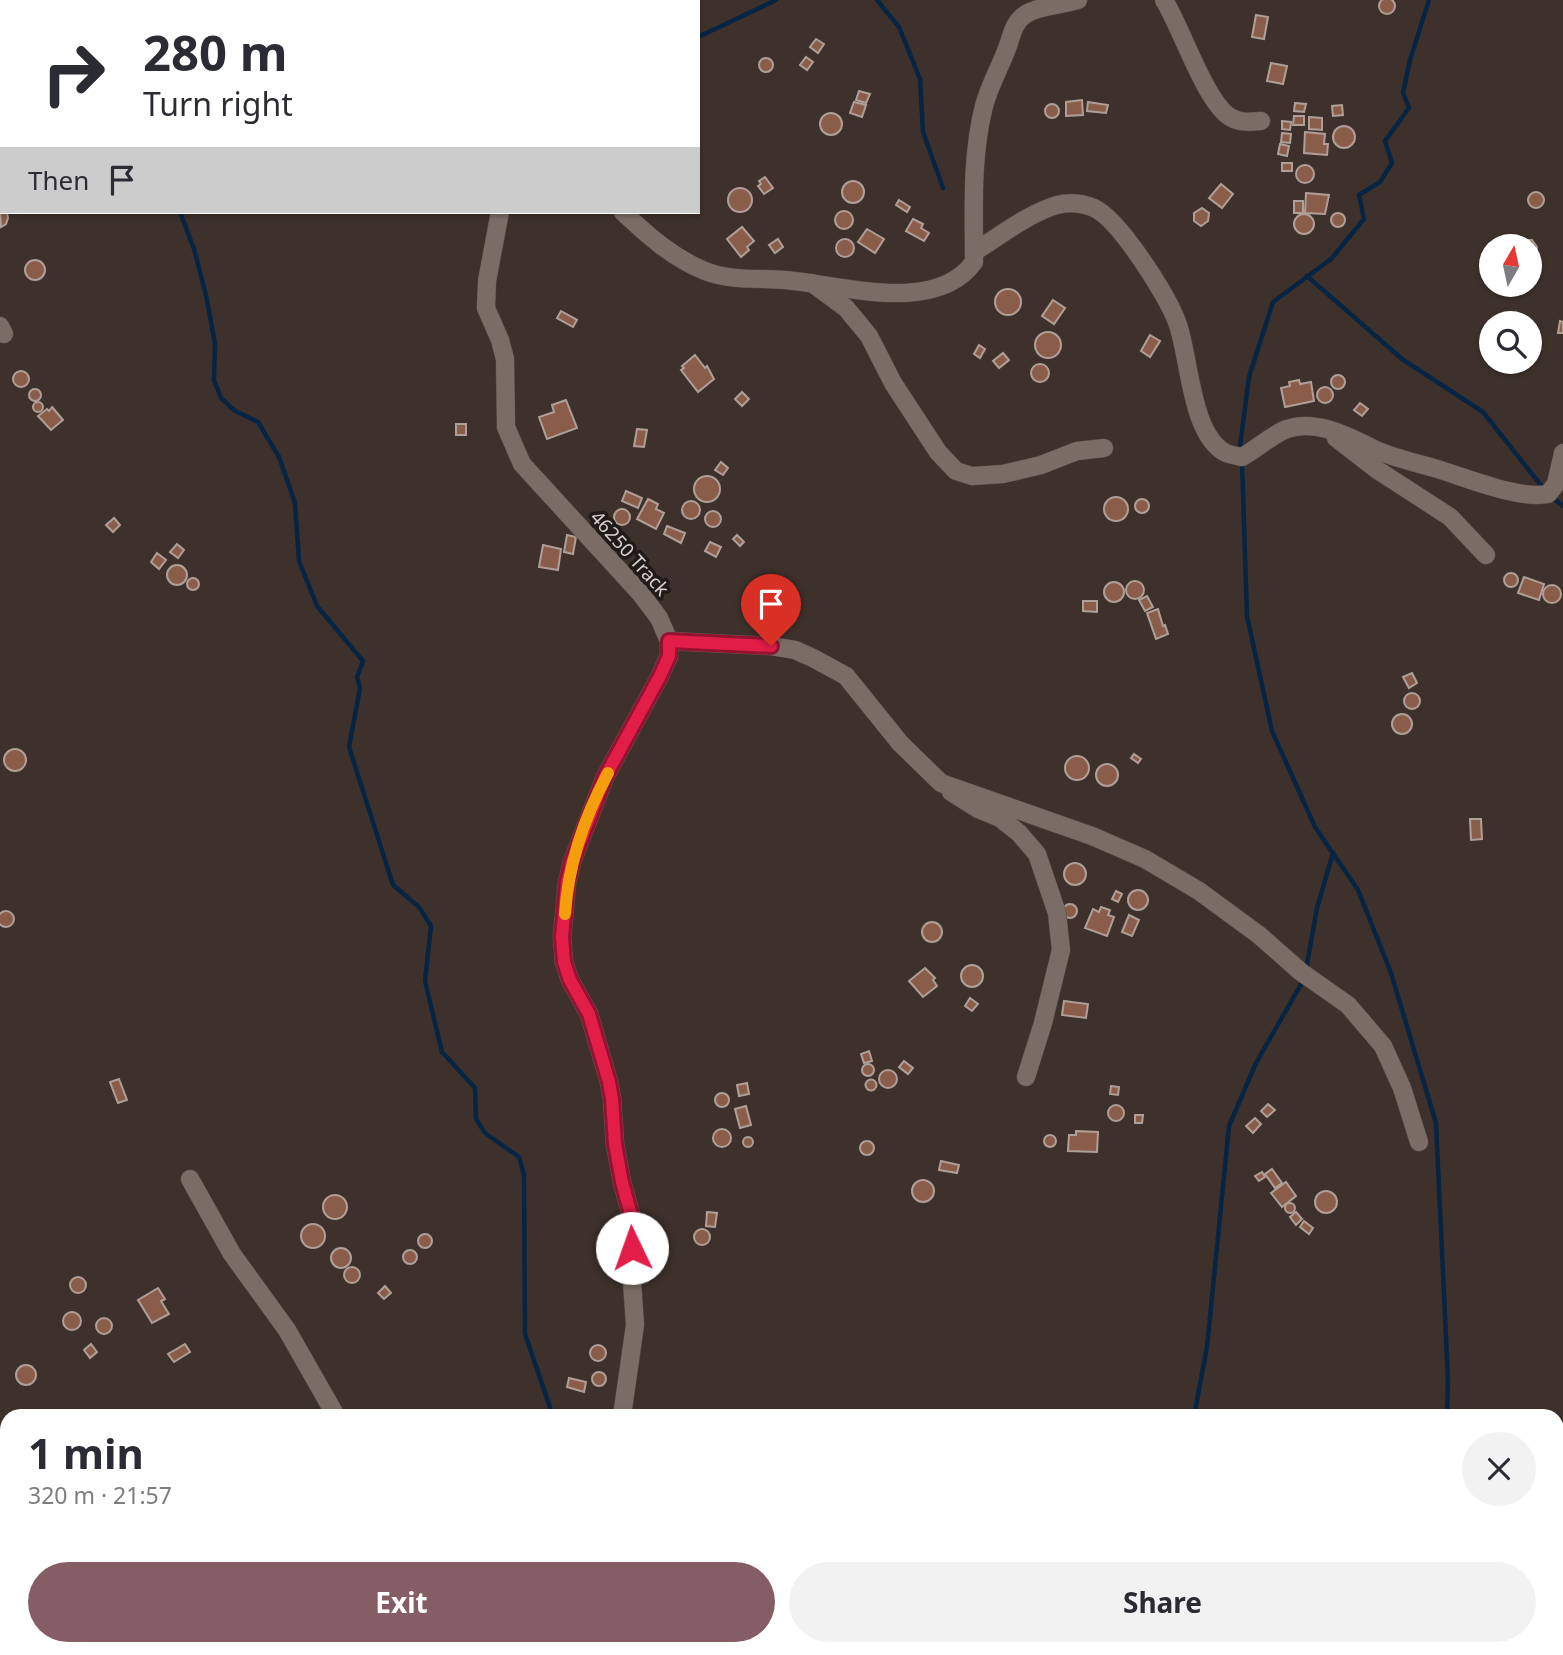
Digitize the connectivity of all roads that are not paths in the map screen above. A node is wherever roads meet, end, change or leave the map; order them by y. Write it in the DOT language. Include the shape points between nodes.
graph roads {
  1 [pos="1078,0"];
  2 [pos="1164,0"];
  3 [pos="1024,7"];
  4 [pos="1261,121"];
  5 [pos="500,214"];
  6 [pos="625,214"];
  7 [pos="974,252"];
  8 [pos="813,283"];
  9 [pos="1317,428"];
  10 [pos="1104,448"];
  11 [pos="1563,453"];
  12 [pos="1486,555"];
  13 [pos="669,641"];
  14 [pos="941,783"];
  15 [pos="1026,1077"];
  16 [pos="1419,1142"];
  17 [pos="190,1179"];
  18 [pos="332,1409"];
  19 [pos="623,1409"];
  1 -- 3 [label="street" via="1055,7"];
  2 -- 4 [label="street" via="1208,93 1222,110 1243,122"];
  3 -- 7 [label="street" via="983,110 973,192"];
  5 -- 13 [label="street, 46250 Track" via="486,308 505,359 506,427 513,448 522,464 641,594"];
  6 -- 8 [label="street" via="666,249 708,273"];
  7 -- 8 [label="street" via="974,262 959,278 918,291 893,294"];
  7 -- 9 [label="street" via="1012,226 1058,205 1077,203 1095,208 1122,234 1167,299 1178,324 1202,422 1215,443 1226,453 1242,457 1288,429"];
  8 -- 10 [label="street" via="846,309 869,337 938,453 956,471 972,476 1003,474"];
  9 -- 11 [label="street" via="1351,436 1399,458 1536,496 1548,494 1556,484"];
  9 -- 12 [label="street" via="1450,517"];
  13 -- 14 [label="street" via="771,646 813,658 846,676 900,743"];
  13 -- 19 [label="street" via="669,656 605,777 572,862 562,937 564,962 589,1014 609,1082 615,1144 633,1222 635,1325"];
  14 -- 15 [label="street" via="1019,833 1037,854 1057,913 1061,950"];
  14 -- 16 [label="street" via="1145,859 1259,934 1301,972 1348,1005 1383,1046"];
  17 -- 18 [label="street" via="232,1254 287,1330"];
}
